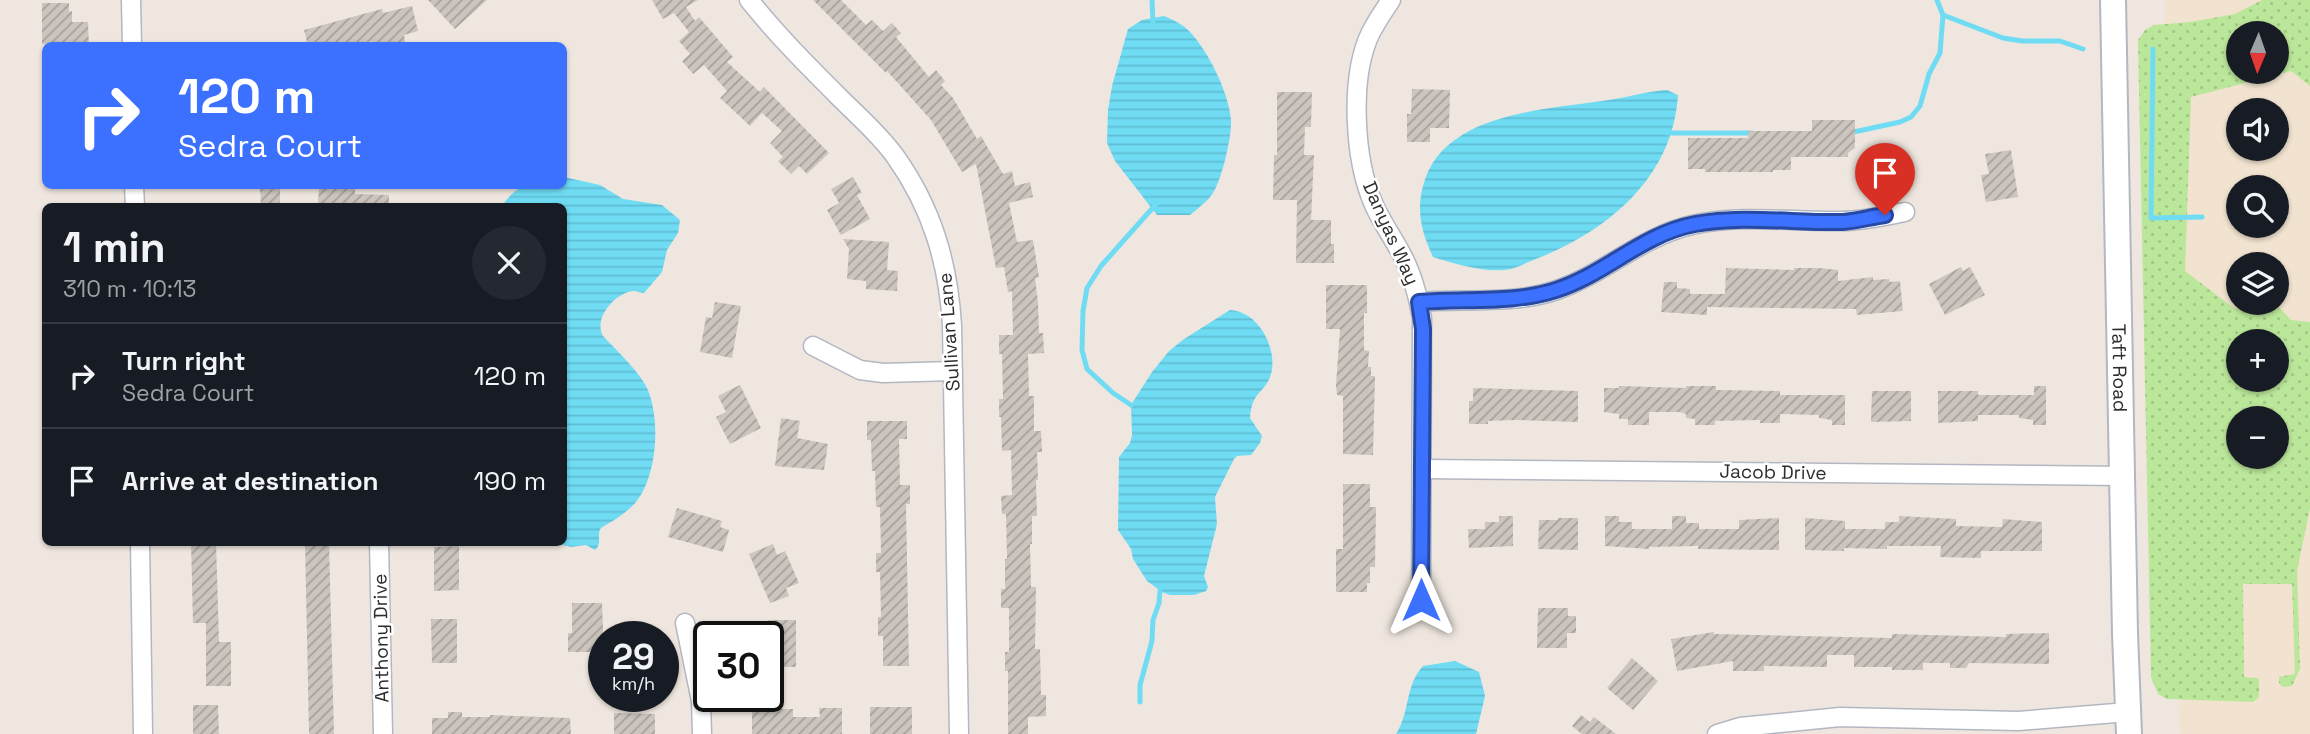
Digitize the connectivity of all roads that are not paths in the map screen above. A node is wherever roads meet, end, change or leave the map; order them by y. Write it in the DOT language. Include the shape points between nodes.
graph roads {
  1 [pos="131,0"];
  2 [pos="749,0"];
  3 [pos="1391,0"];
  4 [pos="2113,0"];
  5 [pos="132,42"];
  6 [pos="1905,212"];
  7 [pos="1419,302"];
  8 [pos="813,346"];
  9 [pos="953,371"];
  10 [pos="1422,469"];
  11 [pos="2123,476"];
  12 [pos="140,546"];
  13 [pos="379,546"];
  14 [pos="1421,600"];
  15 [pos="685,623"];
  16 [pos="2129,723"];
  17 [pos="143,734"];
  18 [pos="383,734"];
  19 [pos="702,734"];
  20 [pos="959,734"];
  21 [pos="1717,734"];
  1 -- 5 [label="street"];
  2 -- 9 [label="street, Sullivan Lane" via="894,154 919,197 941,248 949,288"];
  3 -- 7 [label="street, Danyas Way" via="1370,34 1363,60 1358,88 1359,136 1367,189 1404,258"];
  4 -- 11 [label="street, Taft Road"];
  6 -- 7 [label="street" via="1845,222 1694,225 1639,244 1557,290 1514,298"];
  7 -- 10 [label="street, Danyas Way" via="1423,329"];
  8 -- 9 [label="street" via="860,370"];
  9 -- 20 [label="street, Sullivan Lane"];
  10 -- 11 [label="street, Jacob Drive"];
  10 -- 14 [label="street, Danyas Way"];
  11 -- 16 [label="street, Taft Road"];
  12 -- 17 [label="street"];
  13 -- 18 [label="street, Anthony Drive"];
  15 -- 19 [label="street" via="701,701"];
  16 -- 21 [label="street" via="1840,716 1740,727"];
}
